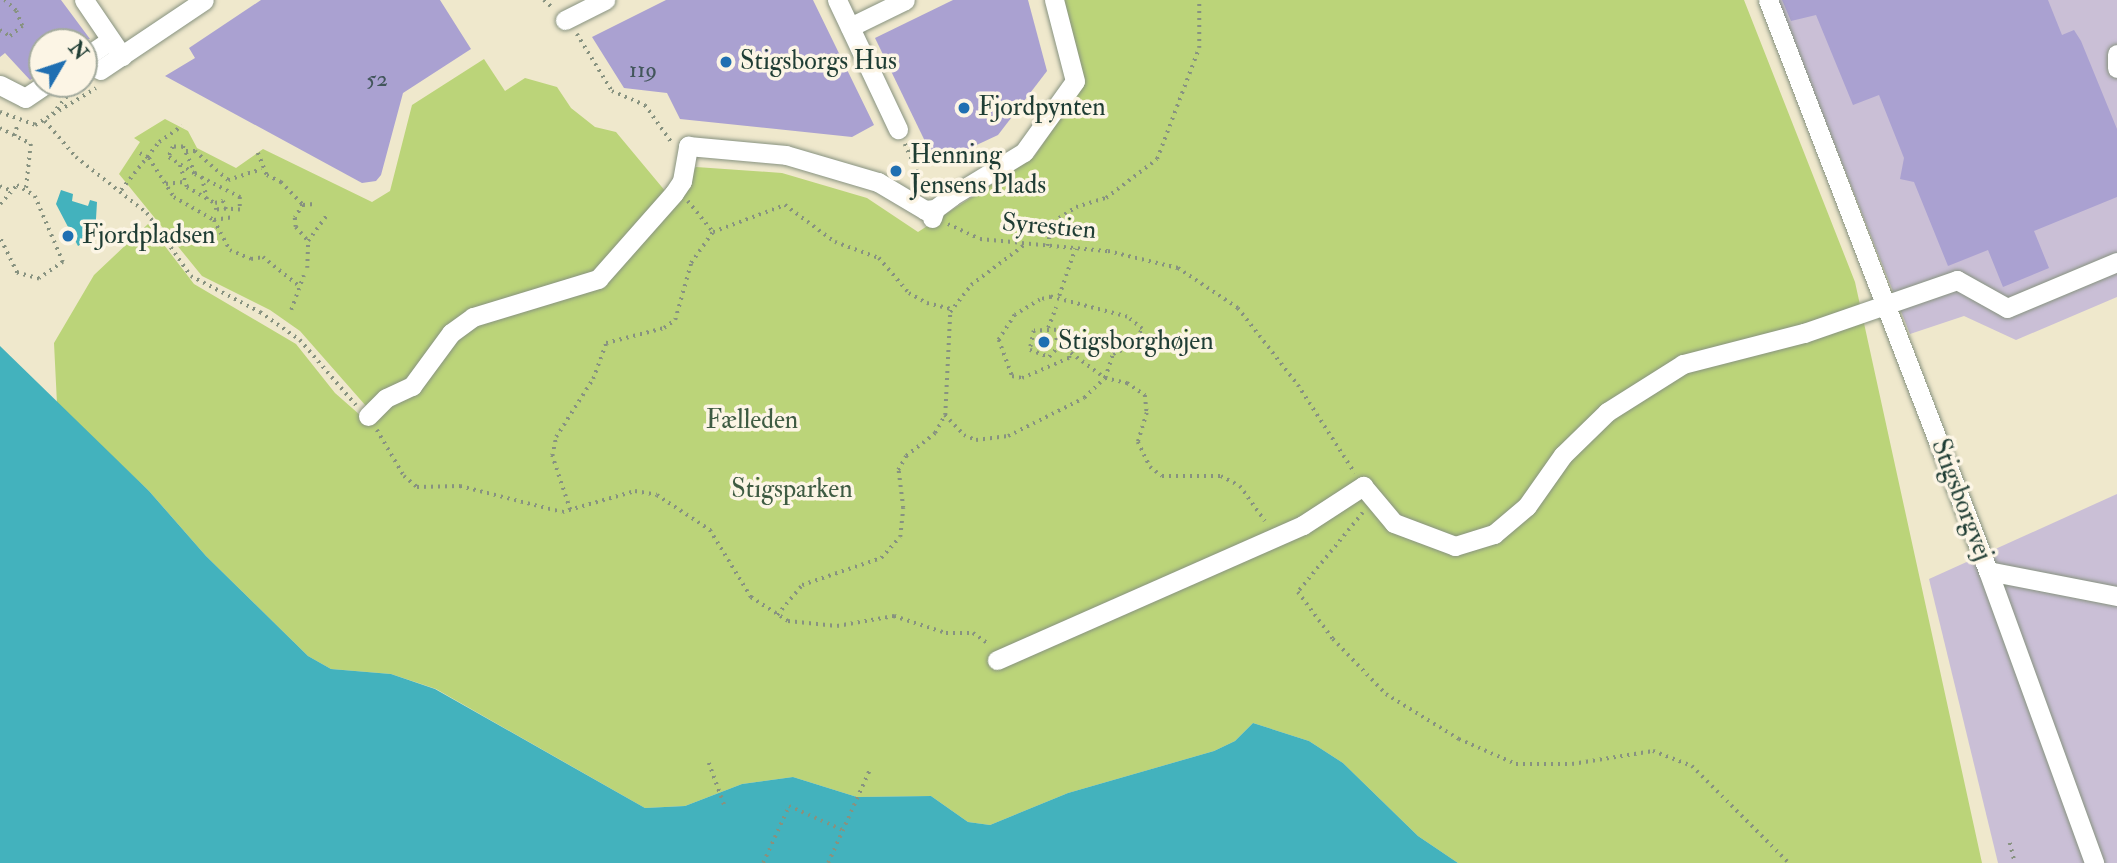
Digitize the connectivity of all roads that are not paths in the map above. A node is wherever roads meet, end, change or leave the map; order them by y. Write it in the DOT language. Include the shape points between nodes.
graph roads {
  1 [pos="84,0"];
  2 [pos="204,0"];
  3 [pos="605,0"];
  4 [pos="837,0"];
  5 [pos="905,0"];
  6 [pos="1054,0"];
  7 [pos="1768,0"];
  8 [pos="565,20"];
  9 [pos="850,27"];
  10 [pos="116,48"];
  11 [pos="98,54"];
  12 [pos="2117,54"];
  13 [pos="2117,68"];
  14 [pos="100,70"];
  15 [pos="0,85"];
  16 [pos="28,97"];
  17 [pos="898,129"];
  18 [pos="2117,262"];
  19 [pos="1888,306"];
  20 [pos="368,416"];
  21 [pos="1988,571"];
  22 [pos="2117,597"];
  23 [pos="997,660"];
  24 [pos="2094,863"];
  1 -- 10 [label="street"];
  2 -- 10 [label="street"];
  3 -- 8 [label="street"];
  4 -- 9 [label="street"];
  5 -- 9 [label="street"];
  6 -- 20 [label="street" via="1075,81 1024,152 933,213 878,182 786,155 688,146 682,181 674,193 598,279 473,317 451,333 412,386 386,398"];
  7 -- 19 [label="street, Stigsborgvej"];
  9 -- 17 [label="street"];
  10 -- 11 [label="street"];
  10 -- 14 [label="street"];
  12 -- 13 [label="street"];
  15 -- 16 [label="street"];
  18 -- 19 [label="street" via="2007,308 1957,280"];
  19 -- 21 [label="street, Stigsborgvej"];
  19 -- 23 [label="street" via="1683,364 1607,412 1563,455 1527,506 1494,534 1455,546 1394,523 1368,494"];
  21 -- 22 [label="street, Stigsborgvej"];
  21 -- 24 [label="street"];
}
